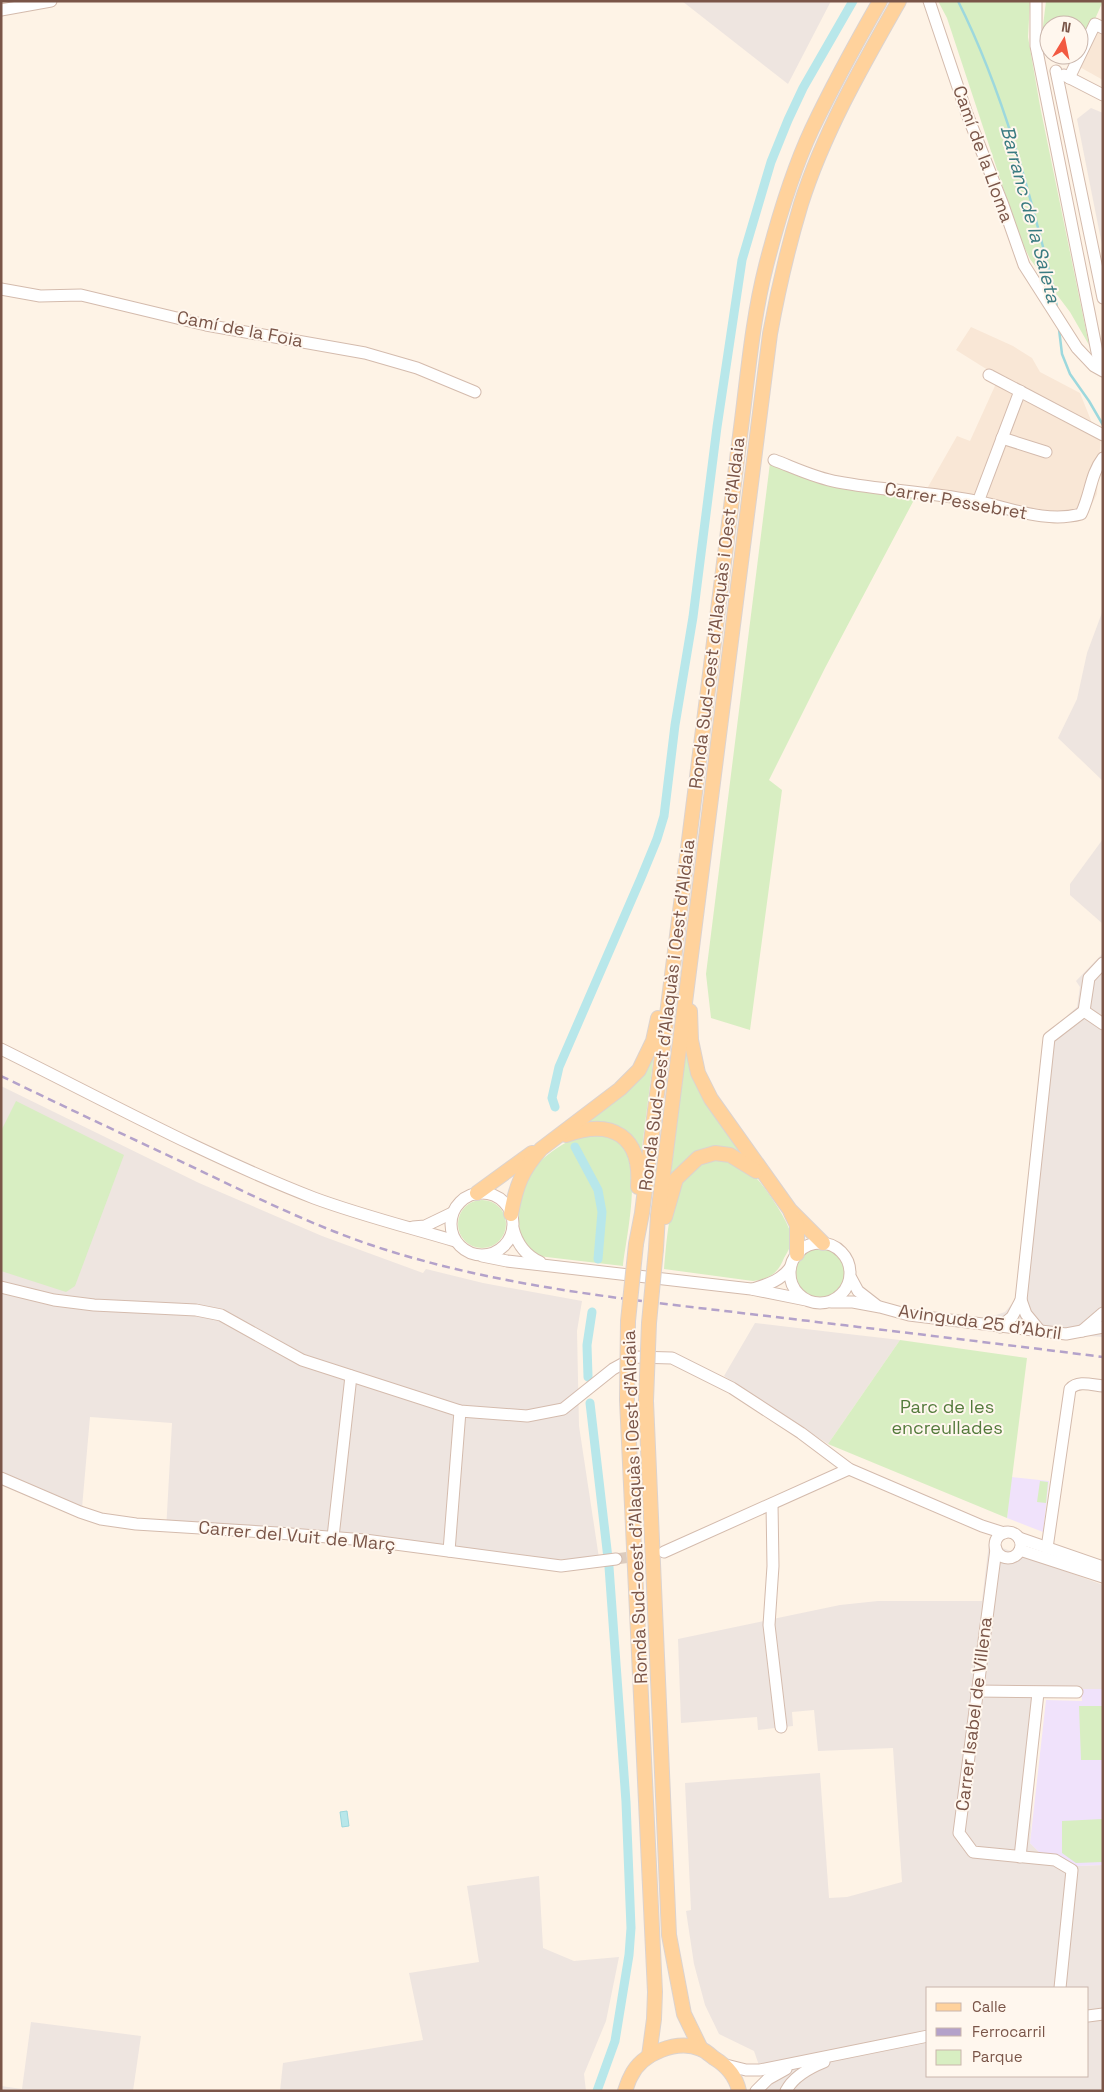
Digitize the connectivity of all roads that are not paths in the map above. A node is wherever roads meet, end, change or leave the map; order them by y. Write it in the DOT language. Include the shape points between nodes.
graph roads {
  1 [pos="51,1"];
  2 [pos="880,1"];
  3 [pos="899,1"];
  4 [pos="929,1"];
  5 [pos="1036,1"];
  6 [pos="1,10"];
  7 [pos="1103,28"];
  8 [pos="1069,78"];
  9 [pos="1103,95"];
  10 [pos="1,289"];
  11 [pos="1103,298"];
  12 [pos="1093,328"];
  13 [pos="1103,342"];
  14 [pos="1103,365"];
  15 [pos="1103,371"];
  16 [pos="989,375"];
  17 [pos="1020,391"];
  18 [pos="475,392"];
  19 [pos="1103,435"];
  20 [pos="1002,438"];
  21 [pos="1046,452"];
  22 [pos="1103,458"];
  23 [pos="774,460"];
  24 [pos="978,502"];
  25 [pos="1103,963"];
  26 [pos="669,995"];
  27 [pos="685,996"];
  28 [pos="1084,1011"];
  29 [pos="1103,1024"];
  30 [pos="1,1049"];
  31 [pos="554,1140"];
  32 [pos="541,1149"];
  33 [pos="766,1178"];
  34 [pos="477,1193"];
  35 [pos="790,1210"];
  36 [pos="452,1213"];
  37 [pos="512,1214"];
  38 [pos="404,1227"];
  39 [pos="513,1228"];
  40 [pos="455,1241"];
  41 [pos="823,1243"];
  42 [pos="636,1244"];
  43 [pos="656,1249"];
  44 [pos="797,1254"];
  45 [pos="482,1256"];
  46 [pos="548,1266"];
  47 [pos="790,1268"];
  48 [pos="851,1278"];
  49 [pos="1,1287"];
  50 [pos="751,1289"];
  51 [pos="806,1300"];
  52 [pos="1022,1300"];
  53 [pos="831,1302"];
  54 [pos="880,1307"];
  55 [pos="1103,1313"];
  56 [pos="1000,1326"];
  57 [pos="1103,1327"];
  58 [pos="1040,1331"];
  59 [pos="1081,1332"];
  60 [pos="351,1376"];
  61 [pos="1103,1386"];
  62 [pos="460,1411"];
  63 [pos="850,1469"];
  64 [pos="1,1478"];
  65 [pos="772,1504"];
  66 [pos="982,1526"];
  67 [pos="1004,1533"];
  68 [pos="332,1537"];
  69 [pos="1019,1538"];
  70 [pos="996,1547"];
  71 [pos="1047,1548"];
  72 [pos="449,1551"];
  73 [pos="664,1552"];
  74 [pos="1016,1553"];
  75 [pos="616,1559"];
  76 [pos="1103,1567"];
  77 [pos="992,1572"];
  78 [pos="1103,1578"];
  79 [pos="976,1692"];
  80 [pos="1038,1692"];
  81 [pos="1078,1692"];
  82 [pos="781,1727"];
  83 [pos="1020,1857"];
  84 [pos="1060,1987"];
  85 [pos="1103,2014"];
  86 [pos="1089,2016"];
  87 [pos="926,2036"];
  88 [pos="867,2046"];
  89 [pos="701,2049"];
  90 [pos="648,2056"];
  91 [pos="799,2062"];
  92 [pos="726,2065"];
  93 [pos="625,2091"];
  94 [pos="739,2091"];
  95 [pos="756,2091"];
  96 [pos="786,2091"];
  1 -- 6 [label="street"];
  2 -- 26 [label="main road, Ronda Sud-oest d'Alaquàs i Oest d'Aldaia" via="812,130 786,197 766,267 746,384"];
  3 -- 27 [label="main road, Ronda Sud-oest d'Alaquàs i Oest d'Aldaia" via="826,139 802,203 782,271 758,415"];
  4 -- 15 [label="street, Camí de la Lloma" via="1024,266 1076,348"];
  5 -- 12 [label="street" via="1036,46"];
  7 -- 8 [label="street" via="1095,24"];
  8 -- 9 [label="street"];
  8 -- 11 [label="street" via="1056,71"];
  10 -- 18 [label="street, Camí de la Foia" via="40,296 81,295 206,325 365,353 417,368"];
  12 -- 13 [label="street"];
  12 -- 14 [label="street" via="1098,357"];
  16 -- 17 [label="street"];
  17 -- 19 [label="street"];
  17 -- 20 [label="street"];
  20 -- 21 [label="street"];
  20 -- 24 [label="street"];
  22 -- 24 [label="street, Carrer Pessebret" via="1094,470 1089,498 1081,514 1065,518"];
  23 -- 24 [label="street, Carrer Pessebret" via="812,476 838,482"];
  25 -- 28 [label="street" via="1089,978"];
  26 -- 31 [label="main road" via="639,1070 620,1090"];
  26 -- 42 [label="main road, Ronda Sud-oest d'Alaquàs i Oest d'Aldaia"];
  27 -- 33 [label="main road" via="698,1074 711,1099"];
  27 -- 43 [label="main road, Ronda Sud-oest d'Alaquàs i Oest d'Aldaia"];
  28 -- 29 [label="street"];
  28 -- 52 [label="street" via="1049,1038"];
  30 -- 38 [label="street" via="284,1186"];
  31 -- 32 [label="main road"];
  31 -- 42 [label="main road" via="594,1127 611,1131 626,1141 638,1170"];
  32 -- 34 [label="main road"];
  32 -- 37 [label="main road" via="518,1181"];
  33 -- 35 [label="main road"];
  33 -- 43 [label="main road" via="730,1155 708,1154 693,1161 676,1179"];
  34 -- 36 [label="street" via="462,1200"];
  34 -- 37 [label="street" via="502,1200"];
  35 -- 41 [label="main road"];
  35 -- 44 [label="main road" via="797,1225"];
  36 -- 38 [label="street" via="425,1226"];
  36 -- 40 [label="street" via="450,1223"];
  37 -- 39 [label="street"];
  38 -- 40 [label="street"];
  39 -- 45 [label="street" via="503,1248"];
  39 -- 46 [label="street" via="519,1245 527,1254"];
  40 -- 45 [label="street" via="467,1252"];
  41 -- 44 [label="street" via="804,1247"];
  41 -- 48 [label="street" via="833,1245 847,1258"];
  42 -- 90 [label="main road, Ronda Sud-oest d'Alaquàs i Oest d'Aldaia, bridge" via="628,1322 627,1400 655,1992"];
  43 -- 89 [label="main road, Ronda Sud-oest d'Alaquàs i Oest d'Aldaia, bridge" via="646,1401 669,1935 684,2014"];
  44 -- 47 [label="street"];
  45 -- 46 [label="street"];
  46 -- 50 [label="street"];
  47 -- 50 [label="street" via="775,1282"];
  47 -- 51 [label="street" via="793,1287"];
  48 -- 53 [label="street" via="844,1293"];
  48 -- 54 [label="street, Avinguda 25 d'Abril" via="858,1291"];
  49 -- 60 [label="street" via="70,1302 196,1310 220,1315 302,1360"];
  50 -- 51 [label="street"];
  51 -- 53 [label="street" via="823,1304"];
  52 -- 56 [label="street" via="1012,1317"];
  52 -- 58 [label="street" via="1026,1314"];
  53 -- 54 [label="street, Avinguda 25 d'Abril"];
  54 -- 56 [label="street, Avinguda 25 d'Abril" via="909,1315"];
  55 -- 59 [label="street, Avinguda 25 d'Abril"];
  56 -- 58 [label="street, Avinguda 25 d'Abril"];
  57 -- 59 [label="street, Avinguda 25 d'Abril"];
  58 -- 59 [label="street, Avinguda 25 d'Abril"];
  60 -- 62 [label="street"];
  60 -- 68 [label="street"];
  61 -- 71 [label="street" via="1082,1384 1070,1389"];
  62 -- 63 [label="street" via="528,1416 563,1409 613,1369 635,1357 672,1358 728,1386"];
  62 -- 72 [label="street"];
  63 -- 65 [label="street"];
  63 -- 66 [label="street"];
  64 -- 68 [label="street, Carrer del Vuit de Març" via="101,1520"];
  65 -- 73 [label="street"];
  65 -- 82 [label="street" via="769,1625"];
  66 -- 67 [label="street"];
  66 -- 70 [label="street"];
  67 -- 69 [label="street" via="1013,1533"];
  67 -- 70 [label="street" via="998,1537"];
  68 -- 72 [label="street, Carrer del Vuit de Març"];
  69 -- 71 [label="street"];
  69 -- 74 [label="street"];
  70 -- 74 [label="street" via="1005,1557"];
  70 -- 77 [label="street, Carrer Isabel de Villena"];
  71 -- 76 [label="street"];
  72 -- 75 [label="street, Carrer del Vuit de Març" via="560,1566"];
  74 -- 77 [label="street"];
  74 -- 78 [label="street"];
  77 -- 79 [label="street, Carrer Isabel de Villena"];
  79 -- 80 [label="street"];
  79 -- 83 [label="street, Carrer Isabel de Villena" via="959,1834 973,1852"];
  80 -- 81 [label="street"];
  80 -- 83 [label="street"];
  83 -- 84 [label="street" via="1055,1860 1072,1870"];
  85 -- 86 [label="street"];
  87 -- 88 [label="street"];
  88 -- 91 [label="street"];
  88 -- 96 [label="street" via="810,2067"];
  89 -- 90 [label="main road" via="665,2048"];
  89 -- 92 [label="main road"];
  90 -- 93 [label="main road" via="631,2075"];
  91 -- 92 [label="street" via="760,2070"];
  91 -- 95 [label="street" via="768,2079"];
  92 -- 94 [label="main road" via="738,2083"];
}
